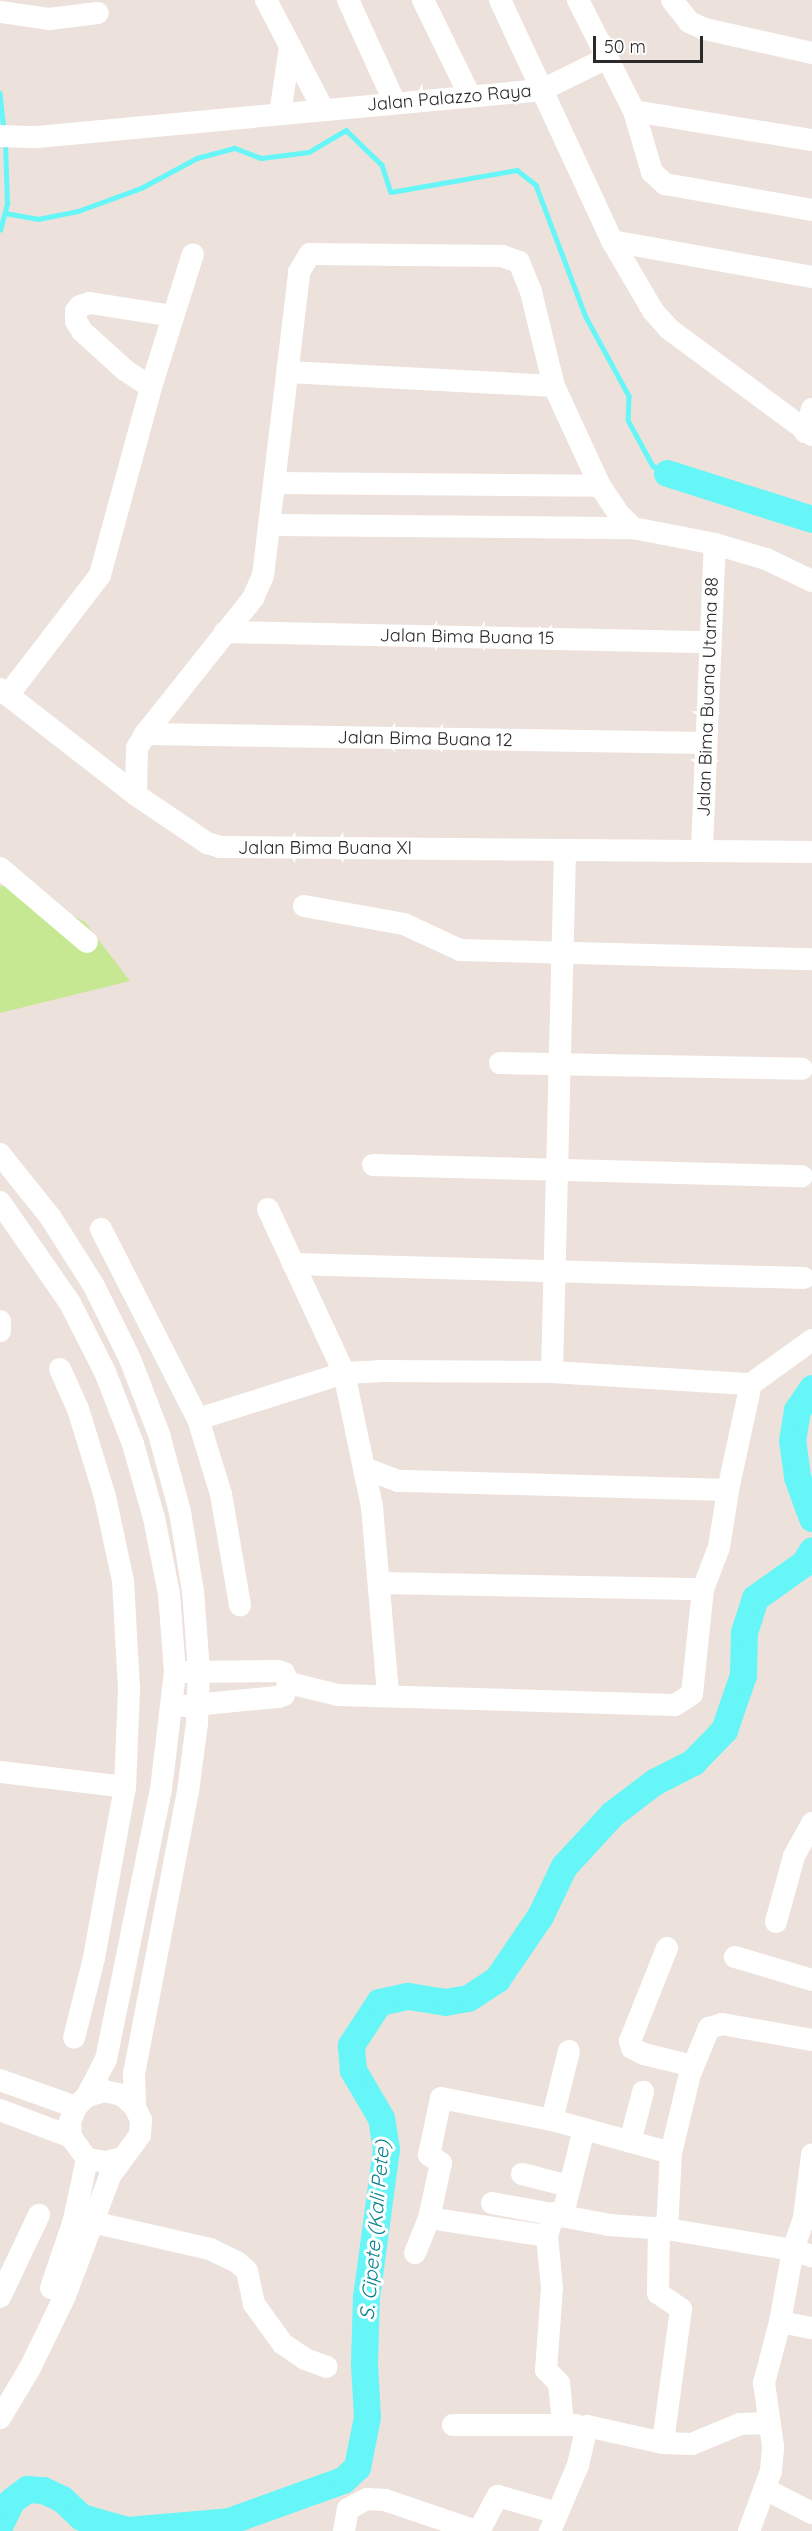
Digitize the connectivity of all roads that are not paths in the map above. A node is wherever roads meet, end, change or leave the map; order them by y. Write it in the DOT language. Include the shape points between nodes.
graph roads {
  1 [pos="266,0"];
  2 [pos="348,0"];
  3 [pos="423,0"];
  4 [pos="500,0"];
  5 [pos="578,0"];
  6 [pos="672,0"];
  7 [pos="0,12"];
  8 [pos="98,13"];
  9 [pos="290,46"];
  10 [pos="812,53"];
  11 [pos="607,58"];
  12 [pos="542,90"];
  13 [pos="469,94"];
  14 [pos="394,103"];
  15 [pos="323,109"];
  16 [pos="634,111"];
  17 [pos="280,114"];
  18 [pos="7,137"];
  19 [pos="812,140"];
  20 [pos="812,210"];
  21 [pos="612,241"];
  22 [pos="193,254"];
  23 [pos="812,277"];
  24 [pos="173,315"];
  25 [pos="288,372"];
  26 [pos="554,386"];
  27 [pos="151,387"];
  28 [pos="812,409"];
  29 [pos="809,433"];
  30 [pos="276,483"];
  31 [pos="600,486"];
  32 [pos="272,525"];
  33 [pos="633,528"];
  34 [pos="715,544"];
  35 [pos="812,581"];
  36 [pos="225,632"];
  37 [pos="709,642"];
  38 [pos="4,692"];
  39 [pos="141,741"];
  40 [pos="705,743"];
  41 [pos="97,767"];
  42 [pos="136,795"];
  43 [pos="702,849"];
  44 [pos="565,850"];
  45 [pos="812,852"];
  46 [pos="0,868"];
  47 [pos="304,906"];
  48 [pos="87,942"];
  49 [pos="562,951"];
  50 [pos="812,960"];
  51 [pos="500,1063"];
  52 [pos="559,1066"];
  53 [pos="802,1069"];
  54 [pos="0,1154"];
  55 [pos="374,1165"];
  56 [pos="557,1170"];
  57 [pos="802,1176"];
  58 [pos="0,1202"];
  59 [pos="268,1209"];
  60 [pos="51,1218"];
  61 [pos="101,1229"];
  62 [pos="28,1238"];
  63 [pos="293,1264"];
  64 [pos="555,1271"];
  65 [pos="804,1278"];
  66 [pos="0,1321"];
  67 [pos="0,1331"];
  68 [pos="812,1340"];
  69 [pos="60,1369"];
  70 [pos="552,1372"];
  71 [pos="344,1373"];
  72 [pos="751,1384"];
  73 [pos="198,1419"];
  74 [pos="364,1468"];
  75 [pos="728,1490"];
  76 [pos="380,1583"];
  77 [pos="703,1589"];
  78 [pos="240,1605"];
  79 [pos="199,1671"];
  80 [pos="175,1672"];
  81 [pos="290,1683"];
  82 [pos="388,1695"];
  83 [pos="173,1706"];
  84 [pos="197,1708"];
  85 [pos="0,1772"];
  86 [pos="125,1787"];
  87 [pos="812,1823"];
  88 [pos="776,1922"];
  89 [pos="667,1948"];
  90 [pos="735,1957"];
  91 [pos="812,1980"];
  92 [pos="74,2038"];
  93 [pos="812,2040"];
  94 [pos="569,2051"];
  95 [pos="693,2066"];
  96 [pos="0,2080"];
  97 [pos="643,2092"];
  98 [pos="82,2101"];
  99 [pos="135,2107"];
  100 [pos="0,2110"];
  101 [pos="552,2120"];
  102 [pos="584,2129"];
  103 [pos="71,2137"];
  104 [pos="630,2142"];
  105 [pos="671,2153"];
  106 [pos="812,2155"];
  107 [pos="122,2158"];
  108 [pos="87,2159"];
  109 [pos="522,2174"];
  110 [pos="569,2186"];
  111 [pos="492,2203"];
  112 [pos="559,2214"];
  113 [pos="39,2215"];
  114 [pos="429,2218"];
  115 [pos="92,2222"];
  116 [pos="663,2229"];
  117 [pos="547,2236"];
  118 [pos="415,2253"];
  119 [pos="802,2253"];
  120 [pos="0,2297"];
  121 [pos="780,2322"];
  122 [pos="812,2328"];
  123 [pos="327,2367"];
  124 [pos="0,2395"];
  125 [pos="0,2418"];
  126 [pos="769,2423"];
  127 [pos="563,2424"];
  128 [pos="453,2425"];
  129 [pos="586,2426"];
  130 [pos="663,2443"];
  131 [pos="765,2489"];
  132 [pos="812,2513"];
  133 [pos="554,2522"];
  134 [pos="344,2531"];
  135 [pos="478,2531"];
  136 [pos="748,2531"];
  1 -- 9 [label="street"];
  2 -- 14 [label="street"];
  3 -- 13 [label="street"];
  4 -- 12 [label="street"];
  5 -- 11 [label="street"];
  6 -- 10 [label="street" via="689,22 705,29"];
  7 -- 8 [label="street" via="49,19"];
  9 -- 15 [label="street"];
  9 -- 17 [label="street"];
  11 -- 12 [label="street"];
  11 -- 16 [label="street"];
  12 -- 13 [label="street, Jalan Palazzo Raya"];
  12 -- 21 [label="street, Jalan Palazzo Raya"];
  13 -- 14 [label="street, Jalan Palazzo Raya"];
  14 -- 15 [label="street, Jalan Palazzo Raya"];
  15 -- 17 [label="street, Jalan Palazzo Raya"];
  16 -- 19 [label="street"];
  16 -- 20 [label="street" via="652,172 665,184"];
  17 -- 18 [label="street, Jalan Palazzo Raya"];
  21 -- 23 [label="street"];
  21 -- 29 [label="street, Jalan Palazzo Raya" via="639,291 669,329"];
  22 -- 24 [label="street"];
  24 -- 27 [label="street"];
  24 -- 27 [label="street" via="90,303 76,311 82,331 124,370"];
  25 -- 26 [label="street"];
  25 -- 26 [label="street" via="298,272 310,254 502,256 519,262 526,274"];
  25 -- 30 [label="street"];
  26 -- 31 [label="street"];
  27 -- 38 [label="street" via="100,575"];
  28 -- 29 [label="street"];
  30 -- 31 [label="street"];
  30 -- 32 [label="street"];
  31 -- 33 [label="street"];
  32 -- 33 [label="street"];
  32 -- 36 [label="street" via="263,576 254,598"];
  33 -- 34 [label="street"];
  34 -- 35 [label="street" via="766,559"];
  34 -- 37 [label="street, Jalan Bima Buana Utama 88"];
  36 -- 37 [label="street, Jalan Bima Buana 15"];
  36 -- 39 [label="street"];
  37 -- 40 [label="street, Jalan Bima Buana Utama 88"];
  38 -- 41 [label="street, Jalan Bima Buana XI"];
  39 -- 40 [label="street, Jalan Bima Buana 12"];
  39 -- 41 [label="street"];
  39 -- 42 [label="street"];
  40 -- 43 [label="street, Jalan Bima Buana Utama 88"];
  41 -- 42 [label="street, Jalan Bima Buana XI"];
  42 -- 44 [label="street, Jalan Bima Buana XI" via="207,843 220,847"];
  43 -- 44 [label="street, Jalan Bima Buana XI"];
  43 -- 45 [label="street, Jalan Bima Buana XI"];
  44 -- 49 [label="street"];
  46 -- 48 [label="street"];
  47 -- 49 [label="street" via="404,924 460,950"];
  49 -- 50 [label="street"];
  49 -- 52 [label="street"];
  51 -- 52 [label="street"];
  52 -- 53 [label="street"];
  52 -- 56 [label="street"];
  54 -- 60 [label="street"];
  55 -- 56 [label="street"];
  56 -- 57 [label="street"];
  56 -- 64 [label="street"];
  58 -- 62 [label="street"];
  59 -- 63 [label="street"];
  60 -- 62 [label="street"];
  60 -- 79 [label="street" via="109,1317 159,1434 180,1512 194,1591"];
  61 -- 73 [label="street"];
  62 -- 80 [label="street" via="90,1342 133,1444 167,1584"];
  63 -- 64 [label="street"];
  63 -- 71 [label="street"];
  64 -- 65 [label="street"];
  64 -- 70 [label="street"];
  66 -- 67 [label="street"];
  68 -- 72 [label="street"];
  69 -- 86 [label="street" via="78,1409 105,1497 123,1581 129,1689"];
  70 -- 71 [label="street"];
  70 -- 72 [label="street"];
  71 -- 73 [label="street"];
  71 -- 74 [label="street"];
  72 -- 75 [label="street"];
  73 -- 78 [label="street" via="221,1494"];
  74 -- 75 [label="street" via="398,1481"];
  74 -- 76 [label="street"];
  75 -- 77 [label="street" via="724,1527"];
  76 -- 77 [label="street"];
  76 -- 82 [label="street"];
  77 -- 82 [label="street" via="696,1681 692,1694 675,1705"];
  79 -- 80 [label="street"];
  79 -- 81 [label="street" via="278,1671 284,1672"];
  79 -- 84 [label="street"];
  80 -- 83 [label="street"];
  81 -- 82 [label="street" via="320,1694"];
  81 -- 84 [label="street" via="284,1695 278,1697"];
  83 -- 84 [label="street"];
  83 -- 98 [label="street" via="132,1939 106,2059"];
  84 -- 99 [label="street" via="188,1791 134,2073"];
  85 -- 86 [label="street"];
  86 -- 92 [label="street" via="94,1958"];
  87 -- 88 [label="street" via="794,1856"];
  89 -- 95 [label="street" via="630,2041 632,2048 644,2054"];
  90 -- 91 [label="street"];
  93 -- 95 [label="street" via="722,2024 709,2028"];
  94 -- 101 [label="street"];
  95 -- 105 [label="street"];
  96 -- 98 [label="street"];
  97 -- 104 [label="street"];
  98 -- 99 [label="street" via="105,2091 122,2095"];
  98 -- 103 [label="street" via="70,2122"];
  99 -- 107 [label="street" via="141,2120 140,2135 134,2149"];
  100 -- 103 [label="street"];
  101 -- 102 [label="street"];
  101 -- 114 [label="street" via="441,2098 429,2155 441,2163"];
  102 -- 104 [label="street"];
  102 -- 110 [label="street"];
  103 -- 108 [label="street"];
  104 -- 105 [label="street"];
  105 -- 116 [label="street"];
  106 -- 119 [label="street"];
  107 -- 108 [label="street" via="107,2162"];
  107 -- 115 [label="street" via="110,2176"];
  108 -- 124 [label="street" via="55,2281"];
  109 -- 110 [label="street"];
  110 -- 112 [label="street"];
  111 -- 112 [label="street"];
  112 -- 116 [label="street" via="609,2225"];
  112 -- 117 [label="street"];
  113 -- 120 [label="street"];
  114 -- 117 [label="street"];
  114 -- 118 [label="street"];
  115 -- 123 [label="street" via="210,2249 237,2262 247,2271 254,2304 283,2344 305,2359"];
  115 -- 125 [label="street" via="65,2296"];
  116 -- 119 [label="street"];
  116 -- 130 [label="street" via="658,2293 681,2309"];
  117 -- 127 [label="street" via="552,2288 547,2372 559,2383"];
  119 -- 121 [label="street"];
  121 -- 122 [label="street"];
  121 -- 126 [label="street" via="764,2383"];
  126 -- 130 [label="street" via="740,2424 701,2443"];
  126 -- 131 [label="street" via="773,2446"];
  127 -- 128 [label="street"];
  127 -- 129 [label="street"];
  129 -- 130 [label="street"];
  129 -- 133 [label="street" via="579,2466"];
  131 -- 132 [label="street"];
  131 -- 136 [label="street"];
  133 -- 135 [label="street" via="498,2496"];
  134 -- 135 [label="street" via="348,2509 354,2502 367,2499 385,2500"];
}
